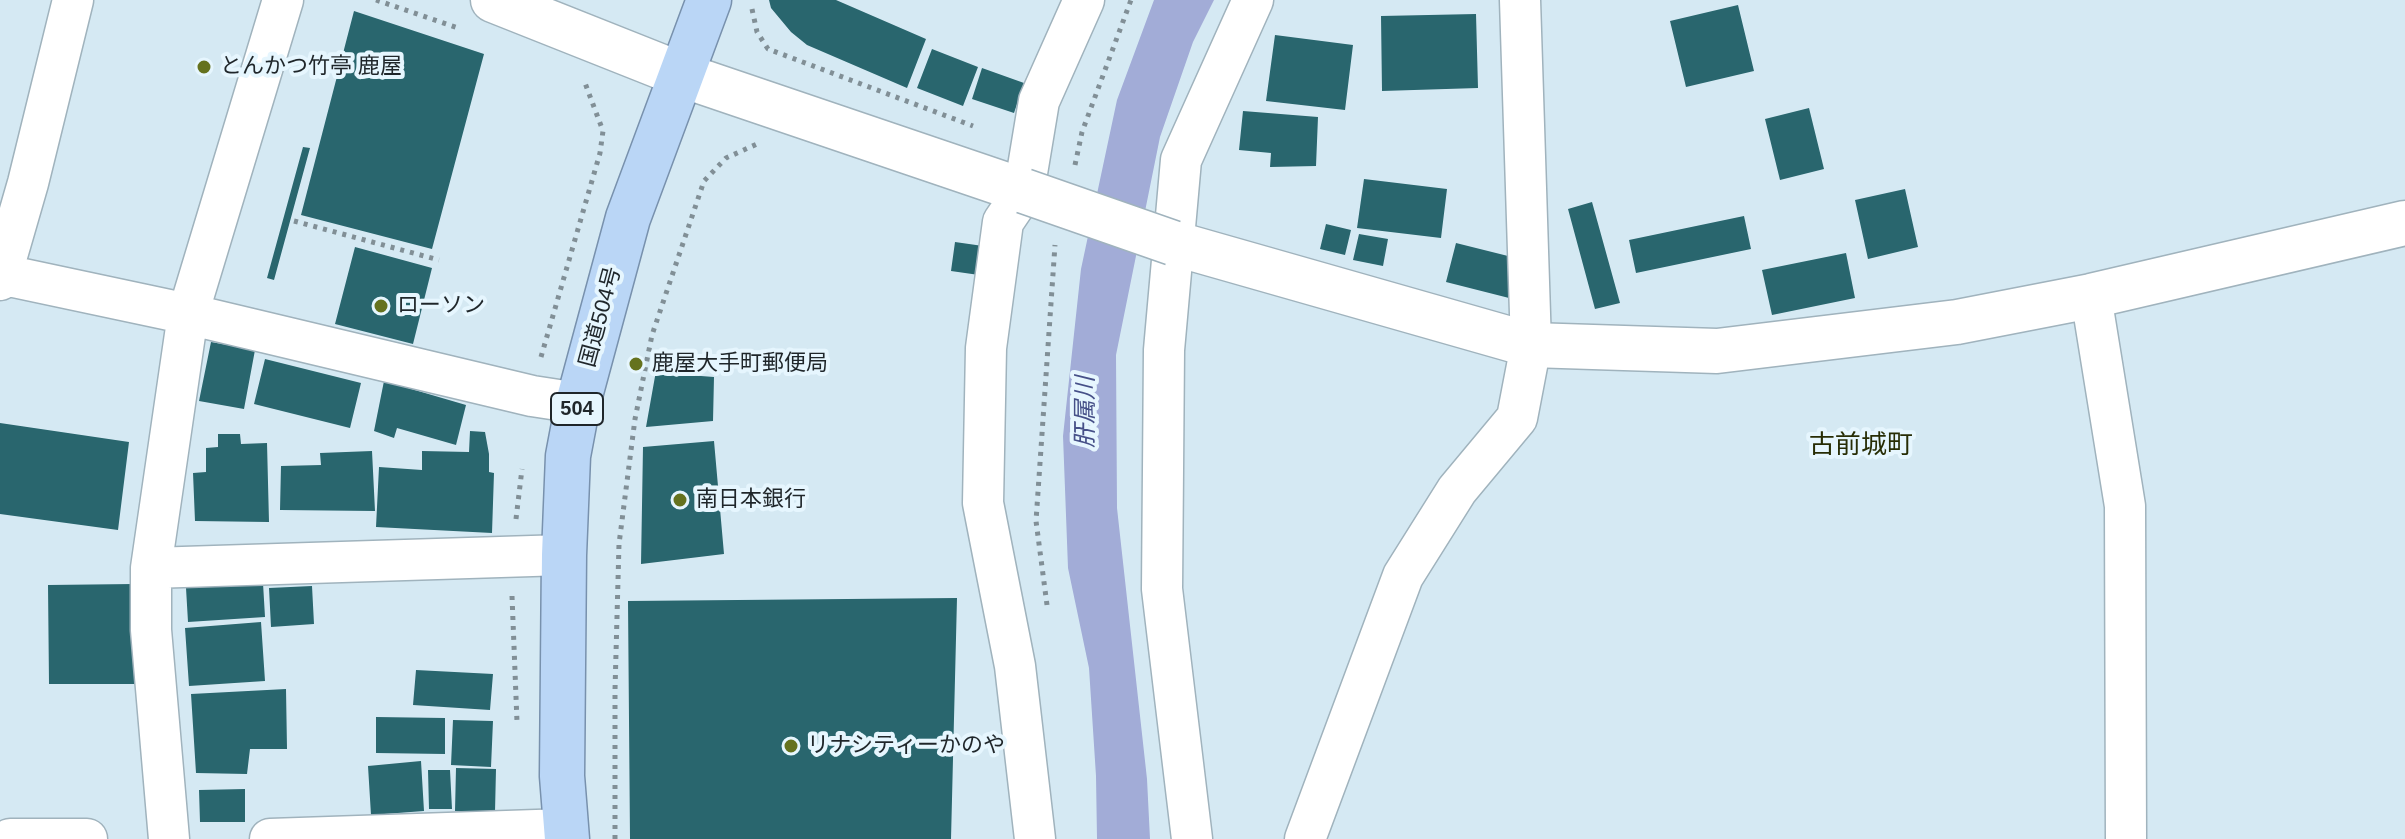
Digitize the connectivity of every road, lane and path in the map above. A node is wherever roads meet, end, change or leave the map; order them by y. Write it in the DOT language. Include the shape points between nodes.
graph roads {
  1 [pos="73,0"];
  2 [pos="283,0"];
  3 [pos="376,0"];
  4 [pos="709,0"];
  5 [pos="751,0"];
  6 [pos="1084,0"];
  7 [pos="1131,0"];
  8 [pos="1253,0"];
  9 [pos="1520,0"];
  10 [pos="479,15"];
  11 [pos="579,75"];
  12 [pos="682,75"];
  13 [pos="770,143"];
  14 [pos="1032,143"];
  15 [pos="1076,158"];
  16 [pos="1073,172"];
  17 [pos="1024,191"];
  18 [pos="294,221"];
  19 [pos="2405,223"];
  20 [pos="1057,239"];
  21 [pos="1173,243"];
  22 [pos="439,260"];
  23 [pos="1,276"];
  24 [pos="2091,296"];
  25 [pos="188,314"];
  26 [pos="1531,345"];
  27 [pos="532,396"];
  28 [pos="578,403"];
  29 [pos="522,468"];
  30 [pos="511,555"];
  31 [pos="564,555"];
  32 [pos="151,568"];
  33 [pos="1048,612"];
  34 [pos="517,724"];
  35 [pos="566,834"];
  36 [pos="10,839"];
  37 [pos="87,839"];
  38 [pos="169,839"];
  39 [pos="270,839"];
  40 [pos="615,839"];
  41 [pos="1035,839"];
  42 [pos="1192,839"];
  43 [pos="1305,839"];
  44 [pos="2126,839"];
  1 -- 23 [label="street"];
  2 -- 25 [label="street"];
  3 -- 10 [label="path"];
  4 -- 12 [label="highway, 国道504号 / 504"];
  5 -- 14 [label="path" via="757,32 768,49 1011,140"];
  6 -- 14 [label="street" via="1039,101"];
  7 -- 15 [label="path"];
  8 -- 21 [label="street" via="1181,160"];
  9 -- 26 [label="street"];
  10 -- 12 [label="street"];
  11 -- 27 [label="path" via="603,131"];
  12 -- 17 [label="street"];
  12 -- 28 [label="highway, 国道504号 / 504" via="628,218"];
  13 -- 40 [label="path" via="726,158 704,181 652,335 619,544"];
  14 -- 15 [label="path"];
  14 -- 17 [label="street"];
  15 -- 16 [label="path"];
  17 -- 21 [label="street, bridge"];
  17 -- 41 [label="street" via="1003,222 988,333 983,503 1015,666"];
  18 -- 22 [label="path"];
  19 -- 24 [label="street"];
  20 -- 33 [label="path" via="1036,521"];
  21 -- 26 [label="street"];
  21 -- 42 [label="street" via="1164,350 1162,589"];
  23 -- 25 [label="street"];
  24 -- 26 [label="street" via="1957,322 1717,351"];
  24 -- 44 [label="street" via="2125,506"];
  25 -- 27 [label="street"];
  25 -- 32 [label="street"];
  26 -- 43 [label="street" via="1517,418 1457,490 1403,576"];
  27 -- 28 [label="street"];
  28 -- 31 [label="highway, 国道504号 / 504" via="568,456"];
  29 -- 30 [label="path"];
  30 -- 31 [label="street"];
  30 -- 32 [label="street"];
  30 -- 34 [label="path"];
  31 -- 35 [label="highway, 国道504号 / 504"];
  32 -- 38 [label="street" via="151,630"];
  35 -- 39 [label="street"];
  36 -- 37 [label="street"];
}
